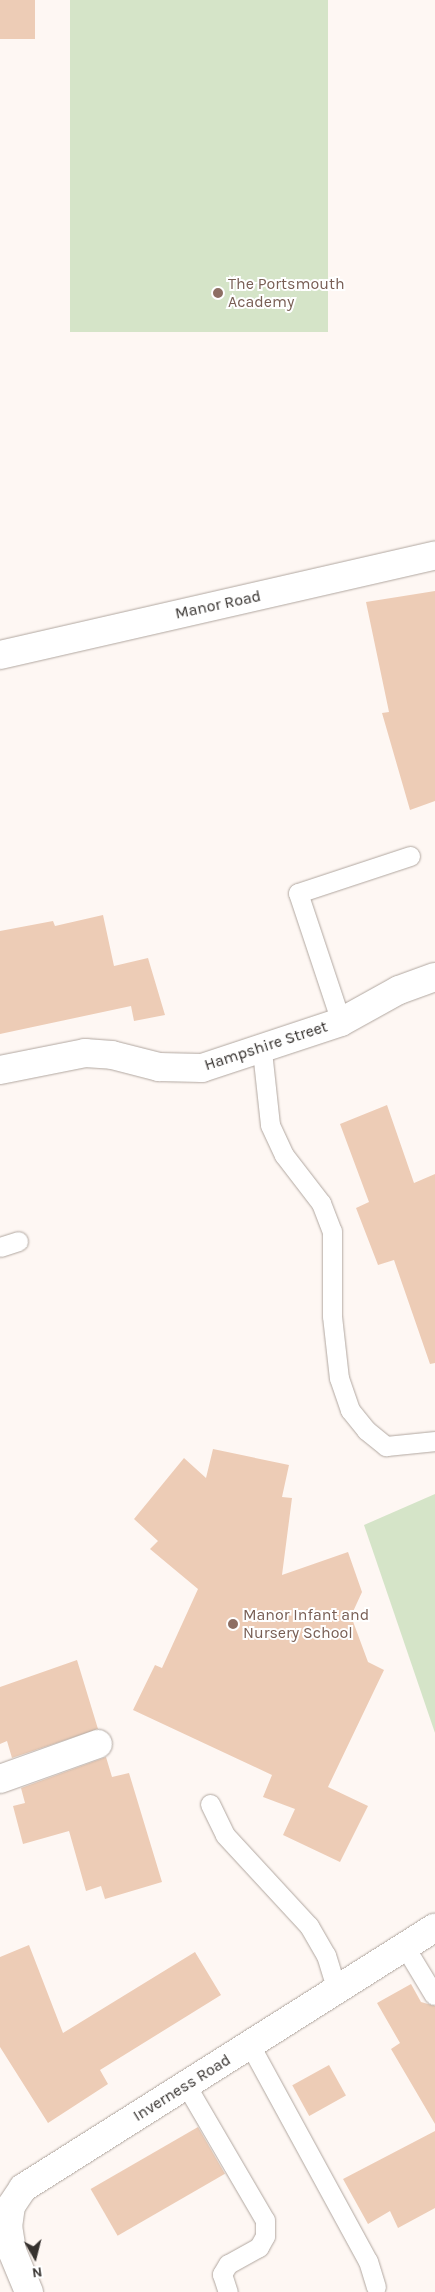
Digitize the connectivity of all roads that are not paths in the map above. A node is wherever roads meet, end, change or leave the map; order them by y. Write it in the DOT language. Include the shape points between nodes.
graph roads {
  1 [pos="435,555"];
  2 [pos="0,655"];
  3 [pos="410,856"];
  4 [pos="435,977"];
  5 [pos="341,1022"];
  6 [pos="262,1051"];
  7 [pos="0,1070"];
  8 [pos="18,1241"];
  9 [pos="0,1247"];
  10 [pos="435,1441"];
  11 [pos="98,1744"];
  12 [pos="0,1779"];
  13 [pos="210,1804"];
  14 [pos="435,1928"];
  15 [pos="406,1946"];
  16 [pos="337,1990"];
  17 [pos="434,1995"];
  18 [pos="250,2045"];
  19 [pos="186,2085"];
  20 [pos="376,2287"];
  21 [pos="29,2292"];
  22 [pos="228,2292"];
  1 -- 2 [label="street, Manor Road"];
  3 -- 5 [label="lane" via="298,893"];
  4 -- 5 [label="street, Hampshire Street" via="399,990"];
  5 -- 6 [label="street, Hampshire Street"];
  6 -- 7 [label="street, Hampshire Street" via="202,1068 159,1067 112,1054 85,1053"];
  6 -- 10 [label="lane" via="270,1125 284,1155 321,1202 332,1231 332,1316 339,1378 350,1410 366,1430 386,1446"];
  8 -- 9 [label="lane"];
  11 -- 12 [label="street"];
  13 -- 16 [label="lane" via="225,1835 309,1926 326,1955"];
  14 -- 15 [label="street, Inverness Road"];
  15 -- 16 [label="street, Inverness Road"];
  15 -- 17 [label="lane"];
  16 -- 18 [label="street, Inverness Road"];
  18 -- 19 [label="street, Inverness Road"];
  18 -- 20 [label="lane" via="368,2261"];
  19 -- 21 [label="street, Inverness Road" via="23,2188 11,2206 8,2227 12,2252"];
  19 -- 22 [label="lane" via="265,2220 265,2236 260,2247 228,2264 222,2274"];
}
